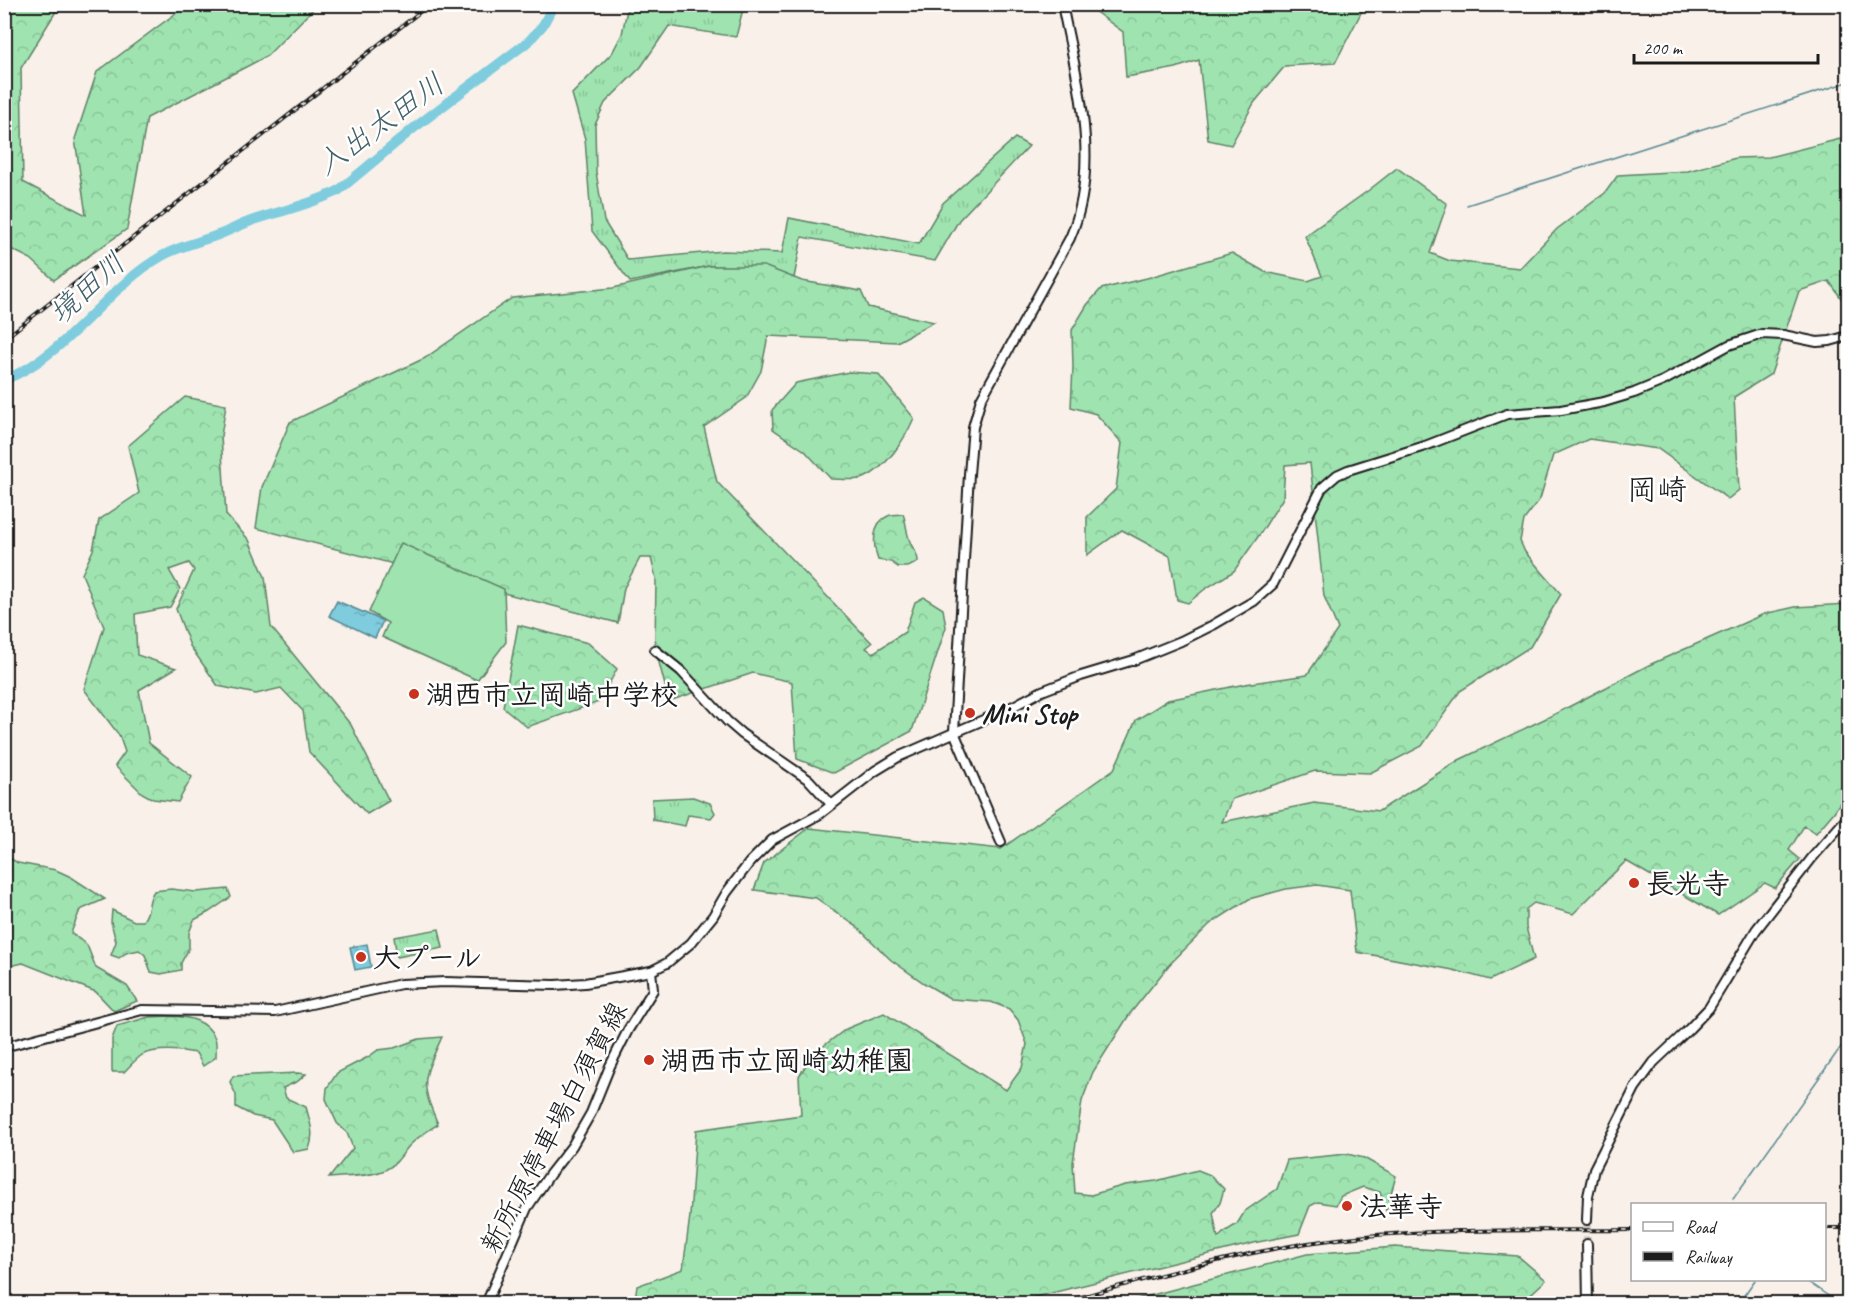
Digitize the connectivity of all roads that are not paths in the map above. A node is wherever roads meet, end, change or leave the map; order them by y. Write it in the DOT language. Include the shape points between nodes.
graph roads {
  1 [pos="1062,4"];
  2 [pos="1848,336"];
  3 [pos="654,650"];
  4 [pos="954,732"];
  5 [pos="831,804"];
  6 [pos="1848,817"];
  7 [pos="1001,842"];
  8 [pos="651,971"];
  9 [pos="4,1047"];
  10 [pos="1587,1220"];
  11 [pos="1587,1244"];
  12 [pos="486,1304"];
  13 [pos="1588,1304"];
  1 -- 4 [label="main road" via="1086,130 1086,180 1070,238 976,414"];
  2 -- 4 [label="main road" via="1817,342 1762,334 1729,345 1634,393 1560,410 1507,414 1348,470 1322,488 1273,584 1254,601 1181,641 1042,691"];
  3 -- 5 [label="main road" via="681,671 727,721 809,780"];
  4 -- 5 [label="main road" via="898,757"];
  4 -- 7 [label="main road"];
  5 -- 8 [label="main road" via="772,840 750,862 692,943"];
  6 -- 10 [label="main road" via="1756,930 1709,1008 1654,1062 1635,1088 1594,1168"];
  8 -- 9 [label="main road" via="555,985 401,984 275,1011 142,1010"];
  8 -- 12 [label="main road, 新所原停車場白須賀線" via="653,990 614,1057 586,1122 528,1208"];
  11 -- 13 [label="main road"];
}
